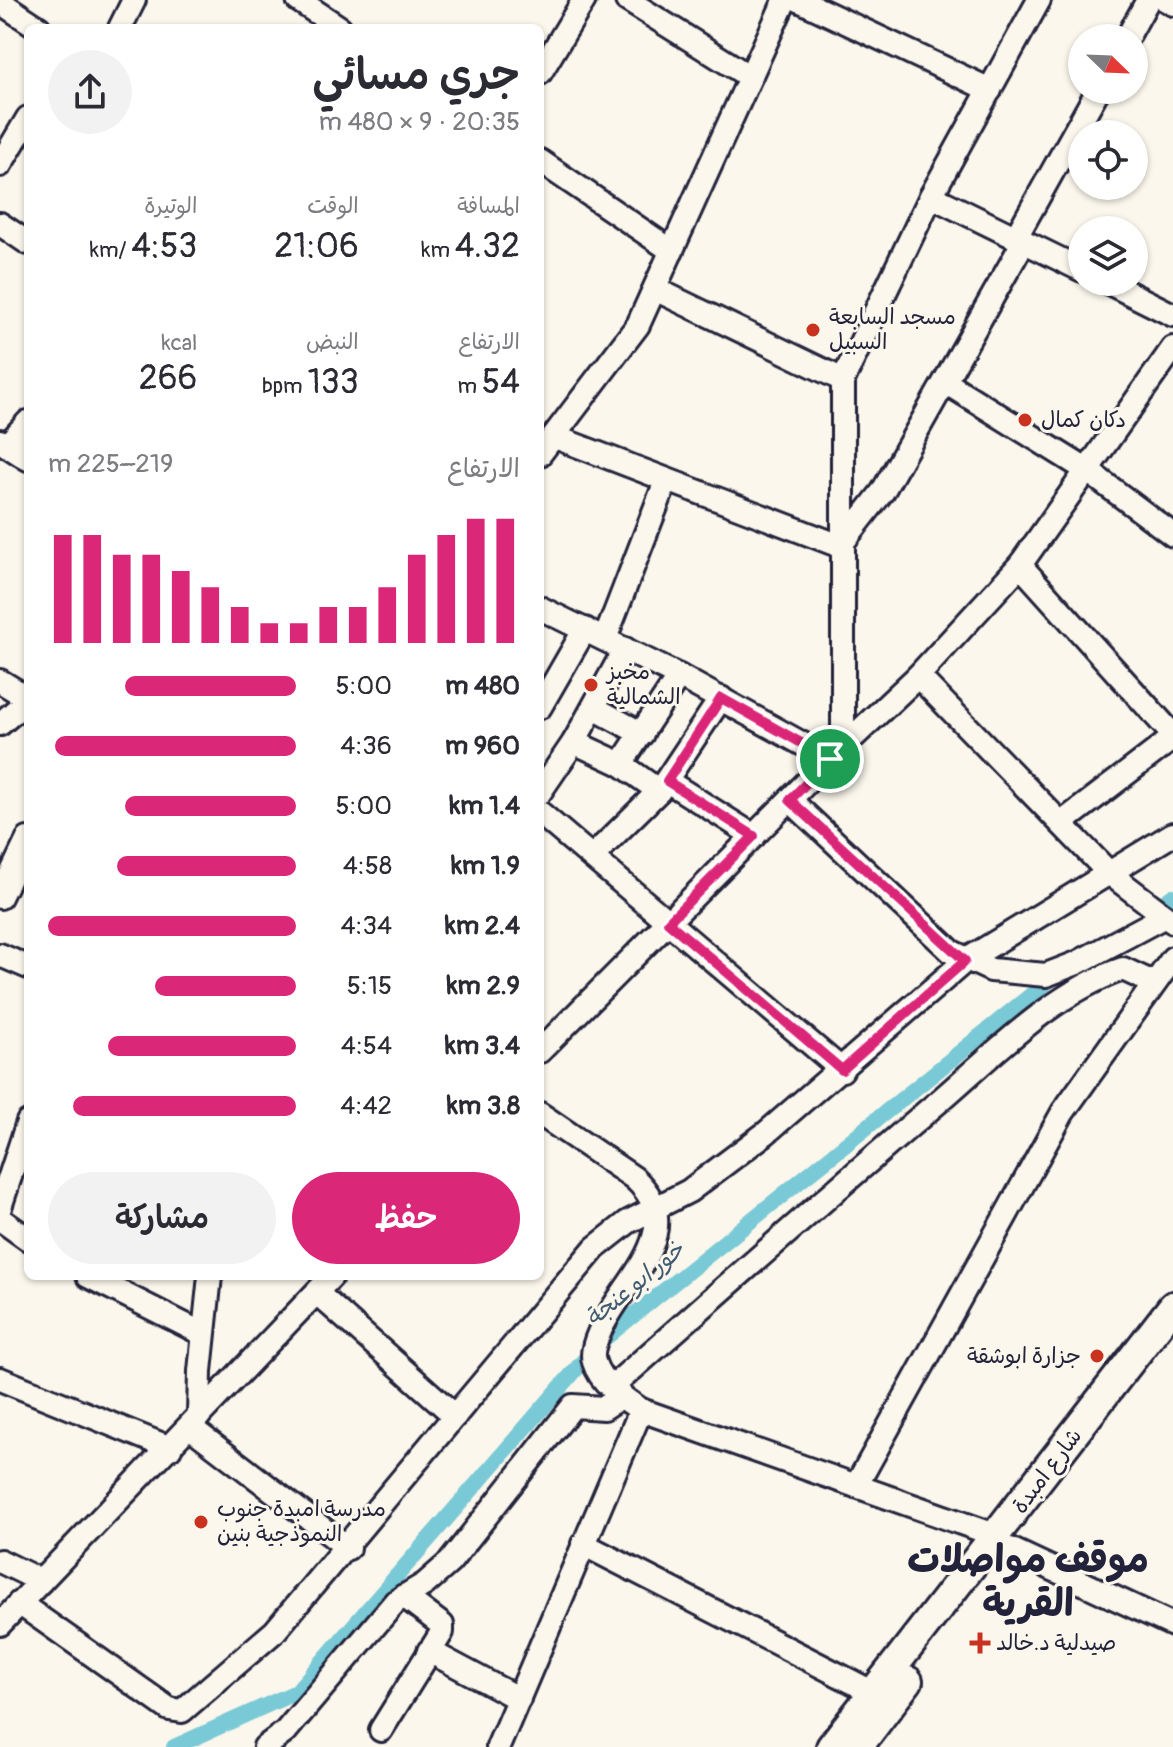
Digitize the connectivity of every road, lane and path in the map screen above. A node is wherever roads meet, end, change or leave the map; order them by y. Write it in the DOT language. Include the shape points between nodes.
graph roads {
  1 [pos="134,0"];
  2 [pos="298,0"];
  3 [pos="584,0"];
  4 [pos="627,0"];
  5 [pos="785,0"];
  6 [pos="799,0"];
  7 [pos="1039,0"];
  8 [pos="1148,0"];
  9 [pos="1166,0"];
  10 [pos="0,2"];
  11 [pos="1173,4"];
  12 [pos="33,24"];
  13 [pos="122,24"];
  14 [pos="334,24"];
  15 [pos="1135,24"];
  16 [pos="544,66"];
  17 [pos="750,77"];
  18 [pos="990,90"];
  19 [pos="1091,104"];
  20 [pos="24,125"];
  21 [pos="544,164"];
  22 [pos="0,165"];
  23 [pos="931,196"];
  24 [pos="0,224"];
  25 [pos="1020,239"];
  26 [pos="24,240"];
  27 [pos="672,251"];
  28 [pos="1068,263"];
  29 [pos="657,290"];
  30 [pos="1135,296"];
  31 [pos="1173,315"];
  32 [pos="1171,355"];
  33 [pos="843,380"];
  34 [pos="945,382"];
  35 [pos="24,425"];
  36 [pos="3,443"];
  37 [pos="548,445"];
  38 [pos="24,456"];
  39 [pos="1088,471"];
  40 [pos="666,481"];
  41 [pos="1173,535"];
  42 [pos="840,546"];
  43 [pos="1020,565"];
  44 [pos="544,610"];
  45 [pos="605,639"];
  46 [pos="679,676"];
  47 [pos="918,676"];
  48 [pos="0,681"];
  49 [pos="24,696"];
  50 [pos="721,698"];
  51 [pos="24,703"];
  52 [pos="544,703"];
  53 [pos="594,708"];
  54 [pos="0,724"];
  55 [pos="642,734"];
  56 [pos="1173,737"];
  57 [pos="574,742"];
  58 [pos="836,753"];
  59 [pos="621,764"];
  60 [pos="544,786"];
  61 [pos="663,786"];
  62 [pos="790,800"];
  63 [pos="544,816"];
  64 [pos="1063,822"];
  65 [pos="1173,834"];
  66 [pos="754,836"];
  67 [pos="24,847"];
  68 [pos="592,857"];
  69 [pos="1109,873"];
  70 [pos="2,889"];
  71 [pos="1169,919"];
  72 [pos="668,922"];
  73 [pos="0,955"];
  74 [pos="1173,958"];
  75 [pos="965,961"];
  76 [pos="24,965"];
  77 [pos="1153,983"];
  78 [pos="544,1047"];
  79 [pos="842,1070"];
  80 [pos="544,1117"];
  81 [pos="24,1134"];
  82 [pos="0,1207"];
  83 [pos="656,1207"];
  84 [pos="0,1219"];
  85 [pos="24,1236"];
  86 [pos="96,1280"];
  87 [pos="210,1280"];
  88 [pos="328,1280"];
  89 [pos="317,1293"];
  90 [pos="1173,1306"];
  91 [pos="203,1334"];
  92 [pos="1173,1338"];
  93 [pos="0,1379"];
  94 [pos="625,1398"];
  95 [pos="455,1416"];
  96 [pos="194,1422"];
  97 [pos="170,1448"];
  98 [pos="856,1486"];
  99 [pos="1004,1542"];
  100 [pos="583,1544"];
  101 [pos="348,1548"];
  102 [pos="0,1561"];
  103 [pos="41,1581"];
  104 [pos="404,1596"];
  105 [pos="19,1603"];
  106 [pos="955,1606"];
  107 [pos="0,1624"];
  108 [pos="1173,1625"];
  109 [pos="429,1651"];
  110 [pos="874,1693"];
  111 [pos="519,1699"];
  112 [pos="381,1730"];
  113 [pos="265,1747"];
  114 [pos="498,1747"];
  115 [pos="831,1747"];
  116 [pos="858,1747"];
  1 -- 13 [label="street"];
  2 -- 14 [label="street"];
  3 -- 16 [label="street"];
  4 -- 17 [label="street"];
  5 -- 17 [label="street"];
  6 -- 18 [label="street"];
  7 -- 18 [label="street"];
  8 -- 15 [label="street"];
  9 -- 11 [label="street"];
  10 -- 12 [label="street"];
  17 -- 27 [label="street"];
  18 -- 23 [label="street"];
  19 -- 25 [label="street"];
  20 -- 22 [label="street"];
  21 -- 27 [label="street"];
  23 -- 25 [label="street"];
  23 -- 33 [label="street"];
  24 -- 26 [label="street"];
  25 -- 28 [label="street"];
  25 -- 34 [label="street"];
  27 -- 29 [label="street"];
  29 -- 33 [label="street"];
  29 -- 37 [label="street" via="638,325"];
  30 -- 31 [label="street"];
  32 -- 39 [label="street"];
  33 -- 42 [label="street"];
  34 -- 39 [label="street"];
  34 -- 42 [label="street" via="883,491"];
  35 -- 36 [label="street"];
  36 -- 38 [label="street"];
  37 -- 40 [label="street"];
  39 -- 41 [label="street"];
  39 -- 43 [label="street"];
  40 -- 42 [label="street"];
  40 -- 45 [label="street"];
  42 -- 58 [label="street"];
  43 -- 47 [label="street"];
  43 -- 56 [label="street"];
  44 -- 45 [label="street"];
  45 -- 46 [label="street"];
  45 -- 52 [label="street"];
  45 -- 53 [label="street"];
  46 -- 50 [label="street"];
  46 -- 55 [label="street"];
  47 -- 58 [label="street"];
  47 -- 64 [label="street"];
  48 -- 49 [label="street"];
  50 -- 58 [label="street"];
  50 -- 61 [label="street"];
  51 -- 54 [label="street"];
  53 -- 55 [label="street"];
  53 -- 57 [label="street"];
  55 -- 59 [label="street"];
  56 -- 64 [label="street"];
  57 -- 59 [label="street"];
  57 -- 60 [label="street"];
  58 -- 62 [label="street"];
  59 -- 61 [label="street"];
  61 -- 66 [label="street"];
  61 -- 68 [label="street"];
  62 -- 66 [label="street"];
  62 -- 75 [label="street"];
  63 -- 68 [label="street"];
  64 -- 69 [label="street"];
  65 -- 69 [label="street"];
  66 -- 72 [label="street"];
  67 -- 70 [label="street"];
  68 -- 72 [label="street"];
  69 -- 71 [label="street"];
  69 -- 75 [label="street"];
  71 -- 75 [label="street" via="1046,975 1010,973"];
  72 -- 78 [label="street"];
  72 -- 79 [label="street"];
  73 -- 76 [label="street"];
  74 -- 77 [label="street"];
  75 -- 79 [label="street"];
  77 -- 94 [label="street" via="1123,969 1095,980 1036,1020 869,1160"];
  77 -- 98 [label="street" via="1063,1112"];
  79 -- 83 [label="street" via="703,1182"];
  80 -- 83 [label="street" via="634,1178"];
  81 -- 82 [label="street"];
  83 -- 94 [label="street" via="654,1242 595,1342 595,1366"];
  83 -- 95 [label="street" via="628,1222 583,1260"];
  84 -- 85 [label="street"];
  86 -- 91 [label="street"];
  87 -- 91 [label="street"];
  88 -- 89 [label="street"];
  89 -- 95 [label="street"];
  89 -- 96 [label="street"];
  90 -- 99 [label="main road, شارع امبدة"];
  91 -- 96 [label="street"];
  92 -- 99 [label="main road"];
  93 -- 97 [label="street"];
  94 -- 98 [label="street"];
  94 -- 100 [label="street"];
  94 -- 104 [label="street" via="604,1408 573,1406 450,1562"];
  95 -- 101 [label="street"];
  96 -- 97 [label="street"];
  96 -- 101 [label="street"];
  97 -- 103 [label="street"];
  98 -- 99 [label="street"];
  99 -- 106 [label="main road"];
  99 -- 108 [label="street"];
  100 -- 110 [label="street"];
  100 -- 111 [label="street"];
  101 -- 105 [label="street" via="267,1639 182,1711 169,1709"];
  102 -- 103 [label="street"];
  103 -- 105 [label="street"];
  104 -- 109 [label="street" via="442,1625 438,1642"];
  104 -- 113 [label="street" via="285,1732"];
  105 -- 107 [label="street"];
  106 -- 110 [label="main road"];
  106 -- 116 [label="main road"];
  109 -- 111 [label="street"];
  109 -- 112 [label="street"];
  110 -- 115 [label="main road"];
  111 -- 114 [label="street"];
}
